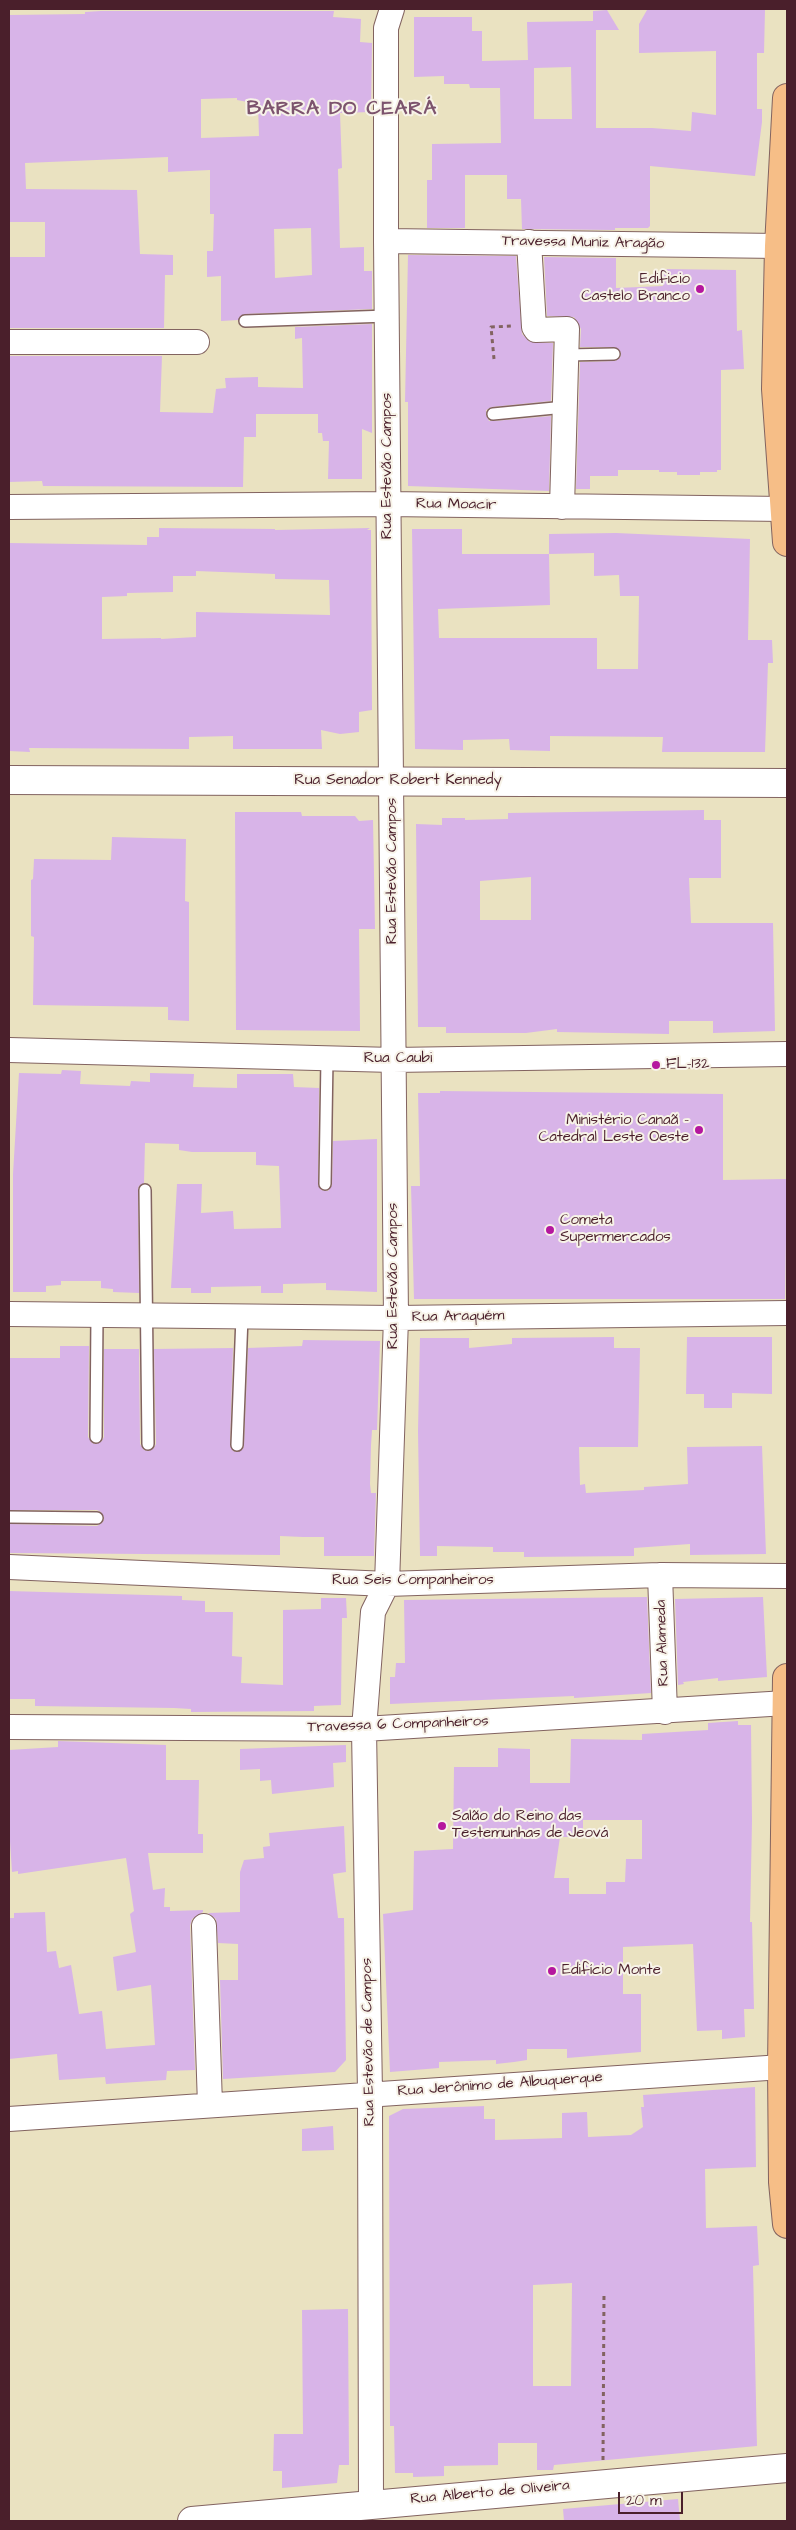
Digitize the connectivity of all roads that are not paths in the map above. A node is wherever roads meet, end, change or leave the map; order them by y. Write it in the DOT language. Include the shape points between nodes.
graph roads {
  1 [pos="392,9"];
  2 [pos="787,98"];
  3 [pos="386,241"];
  4 [pos="529,242"];
  5 [pos="779,246"];
  6 [pos="783,311"];
  7 [pos="387,316"];
  8 [pos="245,322"];
  9 [pos="9,342"];
  10 [pos="197,342"];
  11 [pos="614,354"];
  12 [pos="567,355"];
  13 [pos="565,407"];
  14 [pos="783,412"];
  15 [pos="493,414"];
  16 [pos="388,504"];
  17 [pos="9,507"];
  18 [pos="562,508"];
  19 [pos="784,509"];
  20 [pos="787,542"];
  21 [pos="9,780"];
  22 [pos="392,781"];
  23 [pos="787,783"];
  24 [pos="9,1050"];
  25 [pos="787,1054"];
  26 [pos="327,1058"];
  27 [pos="393,1060"];
  28 [pos="325,1184"];
  29 [pos="145,1190"];
  30 [pos="787,1312"];
  31 [pos="9,1314"];
  32 [pos="97,1315"];
  33 [pos="146,1316"];
  34 [pos="242,1317"];
  35 [pos="396,1318"];
  36 [pos="96,1438"];
  37 [pos="148,1444"];
  38 [pos="237,1445"];
  39 [pos="9,1517"];
  40 [pos="98,1518"];
  41 [pos="9,1567"];
  42 [pos="660,1575"];
  43 [pos="787,1576"];
  44 [pos="387,1584"];
  45 [pos="787,1690"];
  46 [pos="665,1712"];
  47 [pos="9,1727"];
  48 [pos="364,1729"];
  49 [pos="204,1926"];
  50 [pos="782,2066"];
  51 [pos="370,2093"];
  52 [pos="210,2105"];
  53 [pos="9,2119"];
  54 [pos="787,2224"];
  55 [pos="787,2468"];
  56 [pos="371,2504"];
  57 [pos="192,2521"];
  1 -- 3 [label="street, Rua Estevão Campos" via="386,28"];
  2 -- 5 [label="main road"];
  3 -- 4 [label="street, Travessa Muniz Aragão"];
  3 -- 7 [label="street, Rua Estevão Campos"];
  4 -- 5 [label="street, Travessa Muniz Aragão"];
  4 -- 12 [label="street" via="534,325 536,330 567,329"];
  5 -- 6 [label="main road"];
  6 -- 14 [label="main road"];
  7 -- 8 [label="lane"];
  7 -- 16 [label="street, Rua Estevão Campos"];
  9 -- 10 [label="street"];
  11 -- 12 [label="lane"];
  12 -- 13 [label="street"];
  13 -- 15 [label="lane"];
  13 -- 18 [label="street"];
  14 -- 19 [label="main road"];
  16 -- 17 [label="street, Rua Moacir"];
  16 -- 18 [label="street, Rua Moacir"];
  16 -- 22 [label="street, Rua Estevão Campos"];
  18 -- 19 [label="street, Rua Moacir"];
  19 -- 20 [label="main road"];
  21 -- 22 [label="street, Rua Senador Robert Kennedy"];
  22 -- 23 [label="street, Rua Senador Robert Kennedy"];
  22 -- 27 [label="street, Rua Estevão Campos"];
  24 -- 26 [label="street, Rua Caubi"];
  25 -- 27 [label="street, Rua Caubi"];
  26 -- 27 [label="street, Rua Caubi"];
  26 -- 28 [label="lane"];
  27 -- 35 [label="street, Rua Estevão Campos"];
  29 -- 33 [label="lane"];
  30 -- 35 [label="street, Rua Araquém"];
  31 -- 32 [label="street, Rua Araquém"];
  32 -- 33 [label="street, Rua Araquém"];
  32 -- 36 [label="lane"];
  33 -- 34 [label="street, Rua Araquém"];
  33 -- 37 [label="lane"];
  34 -- 35 [label="street, Rua Araquém"];
  34 -- 38 [label="lane"];
  35 -- 44 [label="street, Rua Estevão Campos"];
  39 -- 40 [label="lane"];
  41 -- 44 [label="street, Rua Seis Companheiros"];
  42 -- 43 [label="street, Rua Seis Companheiros"];
  42 -- 44 [label="street, Rua Seis Companheiros"];
  42 -- 46 [label="street, Rua Alameda"];
  44 -- 48 [label="street, Rua Estevão de Campos" via="373,1612"];
  45 -- 46 [label="street, Travessa 6 Companheiros"];
  45 -- 50 [label="main road"];
  46 -- 48 [label="street, Travessa 6 Companheiros"];
  47 -- 48 [label="street, Travessa 6 Companheiros"];
  48 -- 51 [label="street, Rua Estevão de Campos"];
  49 -- 52 [label="street"];
  50 -- 51 [label="street, Rua Jerônimo de Albuquerque"];
  50 -- 54 [label="main road" via="783,2182"];
  51 -- 52 [label="street, Rua Jerônimo de Albuquerque"];
  51 -- 56 [label="street, Rua Estevão de Campos"];
  52 -- 53 [label="street, Rua Jerônimo de Albuquerque"];
  55 -- 56 [label="street, Rua Alberto de Oliveira"];
  56 -- 57 [label="street, Rua Alberto de Oliveira"];
}
